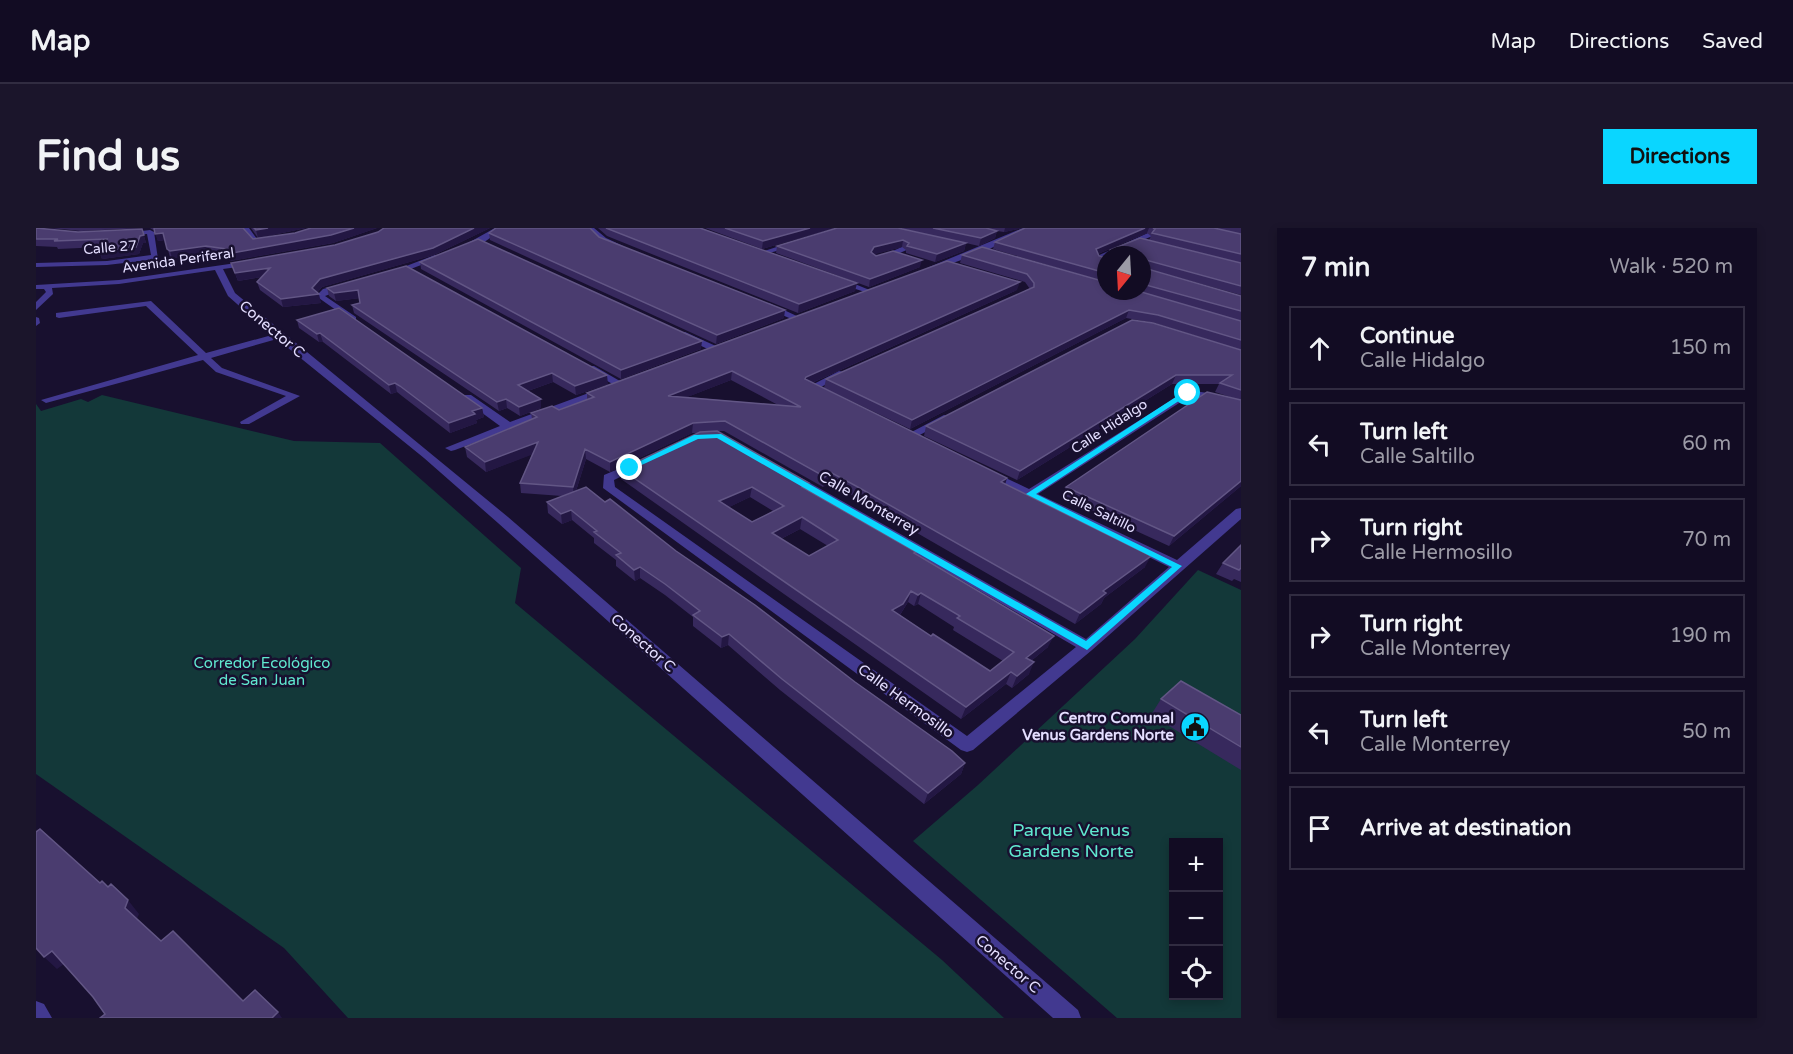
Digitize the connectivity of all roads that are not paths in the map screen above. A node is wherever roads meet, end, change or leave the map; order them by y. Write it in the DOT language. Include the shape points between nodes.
graph roads {
  1 [pos="245,228"];
  2 [pos="500,228"];
  3 [pos="590,228"];
  4 [pos="1029,228"];
  5 [pos="114,235"];
  6 [pos="999,235"];
  7 [pos="1151,235"];
  8 [pos="1010,237"];
  9 [pos="275,239"];
  10 [pos="802,240"];
  11 [pos="480,241"];
  12 [pos="1137,241"];
  13 [pos="1149,244"];
  14 [pos="960,245"];
  15 [pos="491,246"];
  16 [pos="1125,246"];
  17 [pos="624,248"];
  18 [pos="907,248"];
  19 [pos="459,249"];
  20 [pos="752,249"];
  21 [pos="984,251"];
  22 [pos="449,253"];
  23 [pos="762,253"];
  24 [pos="893,254"];
  25 [pos="905,257"];
  26 [pos="782,260"];
  27 [pos="876,260"];
  28 [pos="261,261"];
  29 [pos="36,265"];
  30 [pos="940,265"];
  31 [pos="924,267"];
  32 [pos="219,268"];
  33 [pos="409,268"];
  34 [pos="967,270"];
  35 [pos="419,274"];
  36 [pos="378,277"];
  37 [pos="830,277"];
  38 [pos="357,282"];
  39 [pos="36,287"];
  40 [pos="879,287"];
  41 [pos="48,288"];
  42 [pos="868,291"];
  43 [pos="847,299"];
  44 [pos="755,301"];
  45 [pos="36,308"];
  46 [pos="807,314"];
  47 [pos="59,315"];
  48 [pos="797,318"];
  49 [pos="358,322"];
  50 [pos="787,322"];
  51 [pos="671,329"];
  52 [pos="279,336"];
  53 [pos="725,345"];
  54 [pos="715,349"];
  55 [pos="704,353"];
  56 [pos="204,356"];
  57 [pos="580,362"];
  58 [pos="854,369"];
  59 [pos="630,380"];
  60 [pos="620,384"];
  61 [pos="461,393"];
  62 [pos="830,397"];
  63 [pos="46,400"];
  64 [pos="1241,406"];
  65 [pos="951,414"];
  66 [pos="245,422"];
  67 [pos="508,426"];
  68 [pos="909,436"];
  69 [pos="451,448"];
  70 [pos="649,459"];
  71 [pos="979,470"];
  72 [pos="780,471"];
  73 [pos="1030,494"];
  74 [pos="1241,512"];
  75 [pos="1178,566"];
  76 [pos="1087,646"];
  77 [pos="36,1012"];
  78 [pos="41,1018"];
  79 [pos="1070,1018"];
  1 -- 9 [label="street" via="255,242"];
  2 -- 11 [label="street"];
  3 -- 17 [label="street" via="603,240"];
  4 -- 8 [label="street"];
  5 -- 29 [label="street, Calle 27" via="150,232 156,257"];
  6 -- 8 [label="street"];
  7 -- 12 [label="street"];
  8 -- 21 [label="street"];
  10 -- 23 [label="street"];
  11 -- 15 [label="street"];
  11 -- 19 [label="street"];
  12 -- 13 [label="street"];
  12 -- 16 [label="street"];
  14 -- 21 [label="street"];
  18 -- 24 [label="street"];
  20 -- 23 [label="street"];
  21 -- 30 [label="street"];
  22 -- 33 [label="street"];
  23 -- 26 [label="street"];
  24 -- 25 [label="street"];
  24 -- 27 [label="street"];
  28 -- 32 [label="street, Avenida Periferal"];
  30 -- 31 [label="street"];
  30 -- 34 [label="street"];
  32 -- 41 [label="street, Avenida Periferal"];
  32 -- 52 [label="street, Conector C" via="231,294"];
  33 -- 35 [label="street"];
  33 -- 36 [label="street"];
  37 -- 42 [label="street"];
  38 -- 49 [label="street" via="320,296"];
  39 -- 41 [label="street, Avenida Periferal"];
  40 -- 42 [label="street"];
  41 -- 45 [label="street" via="50,292"];
  42 -- 43 [label="street"];
  44 -- 48 [label="street"];
  46 -- 48 [label="street"];
  47 -- 56 [label="street" via="148,303"];
  48 -- 50 [label="street"];
  51 -- 54 [label="street"];
  52 -- 56 [label="street"];
  52 -- 79 [label="street, Conector C" via="503,520"];
  53 -- 54 [label="street"];
  54 -- 55 [label="street"];
  56 -- 63 [label="street"];
  56 -- 66 [label="street" via="219,370 295,396"];
  57 -- 60 [label="street"];
  58 -- 62 [label="street" via="811,388"];
  59 -- 60 [label="street"];
  60 -- 67 [label="street"];
  61 -- 67 [label="street"];
  64 -- 73 [label="street, Calle Hidalgo" via="1188,393"];
  65 -- 68 [label="street"];
  67 -- 69 [label="street"];
  70 -- 76 [label="street, Calle Hermosillo" via="608,478 609,489 967,745"];
  71 -- 73 [label="street, Calle Saltillo"];
  72 -- 76 [label="street, Calle Monterrey"];
  73 -- 75 [label="street, Calle Saltillo"];
  74 -- 75 [label="street, Calle Hermosillo"];
  75 -- 76 [label="street, Calle Hermosillo"];
  77 -- 78 [label="street"];
}
